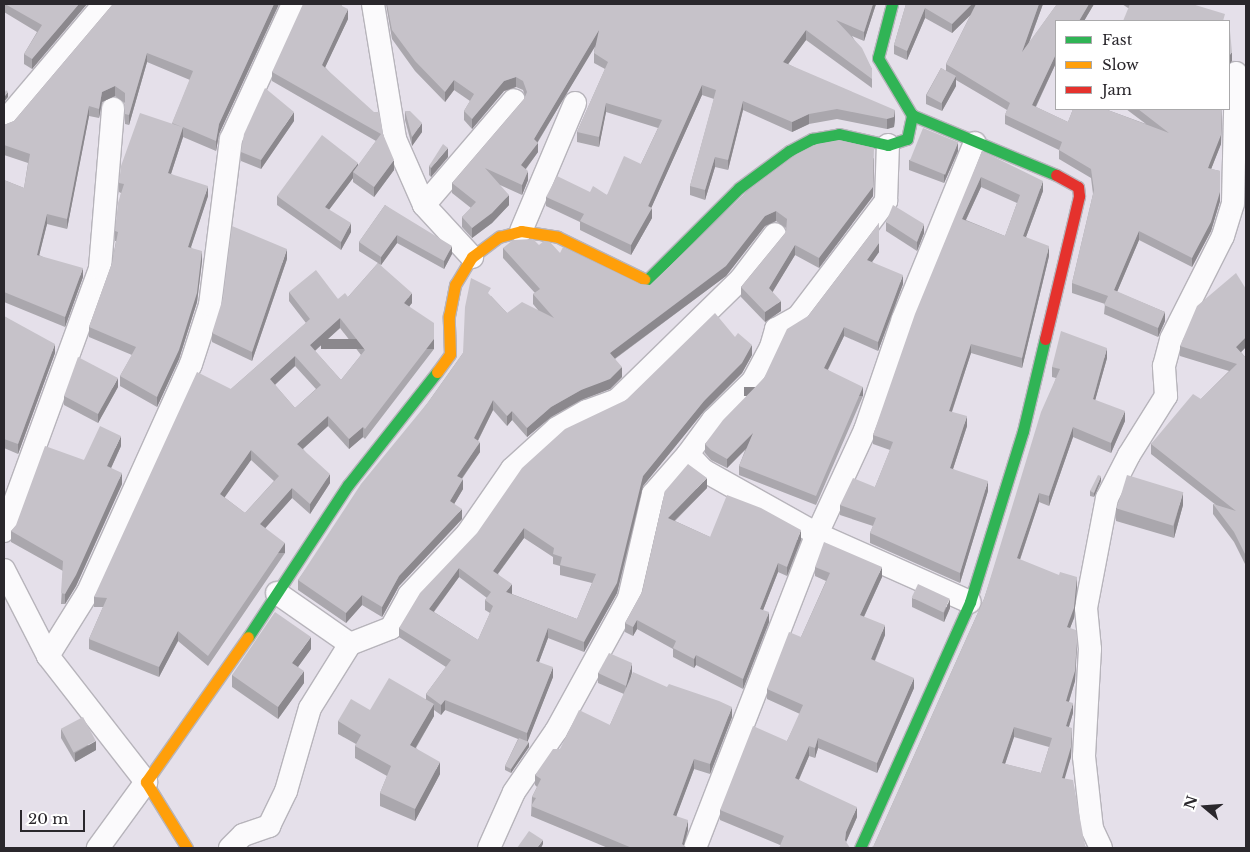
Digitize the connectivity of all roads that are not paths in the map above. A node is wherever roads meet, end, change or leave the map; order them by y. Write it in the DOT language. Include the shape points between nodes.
graph roads {
  1 [pos="104,4"];
  2 [pos="293,4"];
  3 [pos="373,4"];
  4 [pos="892,4"];
  5 [pos="1236,73"];
  6 [pos="514,100"];
  7 [pos="575,104"];
  8 [pos="113,109"];
  9 [pos="912,115"];
  10 [pos="4,122"];
  11 [pos="975,143"];
  12 [pos="888,146"];
  13 [pos="424,205"];
  14 [pos="521,231"];
  15 [pos="775,234"];
  16 [pos="472,258"];
  17 [pos="688,454"];
  18 [pos="4,531"];
  19 [pos="817,534"];
  20 [pos="4,570"];
  21 [pos="277,593"];
  22 [pos="970,602"];
  23 [pos="350,644"];
  24 [pos="48,656"];
  25 [pos="146,782"];
  26 [pos="98,848"];
  27 [pos="187,848"];
  28 [pos="230,848"];
  29 [pos="489,848"];
  30 [pos="695,848"];
  31 [pos="860,848"];
  32 [pos="1101,848"];
  1 -- 10 [label="street"];
  2 -- 24 [label="street" via="231,139 210,305 191,364 88,592"];
  3 -- 13 [label="street" via="394,139"];
  4 -- 9 [label="street" via="879,44 878,58"];
  5 -- 32 [label="street" via="1233,203 1223,236 1171,340 1164,366 1166,396 1129,454 1107,498 1086,608 1090,649 1084,756 1092,829"];
  6 -- 13 [label="street"];
  7 -- 14 [label="street"];
  8 -- 18 [label="street" via="100,268"];
  9 -- 11 [label="street"];
  9 -- 12 [label="street" via="907,140"];
  11 -- 19 [label="street" via="903,320 865,430"];
  11 -- 22 [label="street" via="1056,175 1078,187 1079,196 1023,431"];
  12 -- 14 [label="street" via="839,134 812,139 790,151 739,188 647,280 558,237"];
  12 -- 17 [label="street" via="886,201 798,317 776,329 771,347 753,381 713,420"];
  13 -- 16 [label="street"];
  14 -- 16 [label="street" via="499,237"];
  15 -- 23 [label="street" via="741,279 617,400 587,410 557,428 512,469 467,534 409,595 391,628"];
  16 -- 21 [label="street" via="455,285 449,316 450,354 417,401 348,485"];
  17 -- 19 [label="street" via="703,470"];
  17 -- 29 [label="street" via="653,494 629,598 556,730 514,792"];
  19 -- 22 [label="street"];
  19 -- 30 [label="street"];
  20 -- 24 [label="street"];
  21 -- 23 [label="street"];
  21 -- 25 [label="street"];
  22 -- 31 [label="street"];
  23 -- 28 [label="street" via="310,708 286,791 269,826 243,835"];
  24 -- 25 [label="street"];
  25 -- 26 [label="street"];
  25 -- 27 [label="street"];
}
